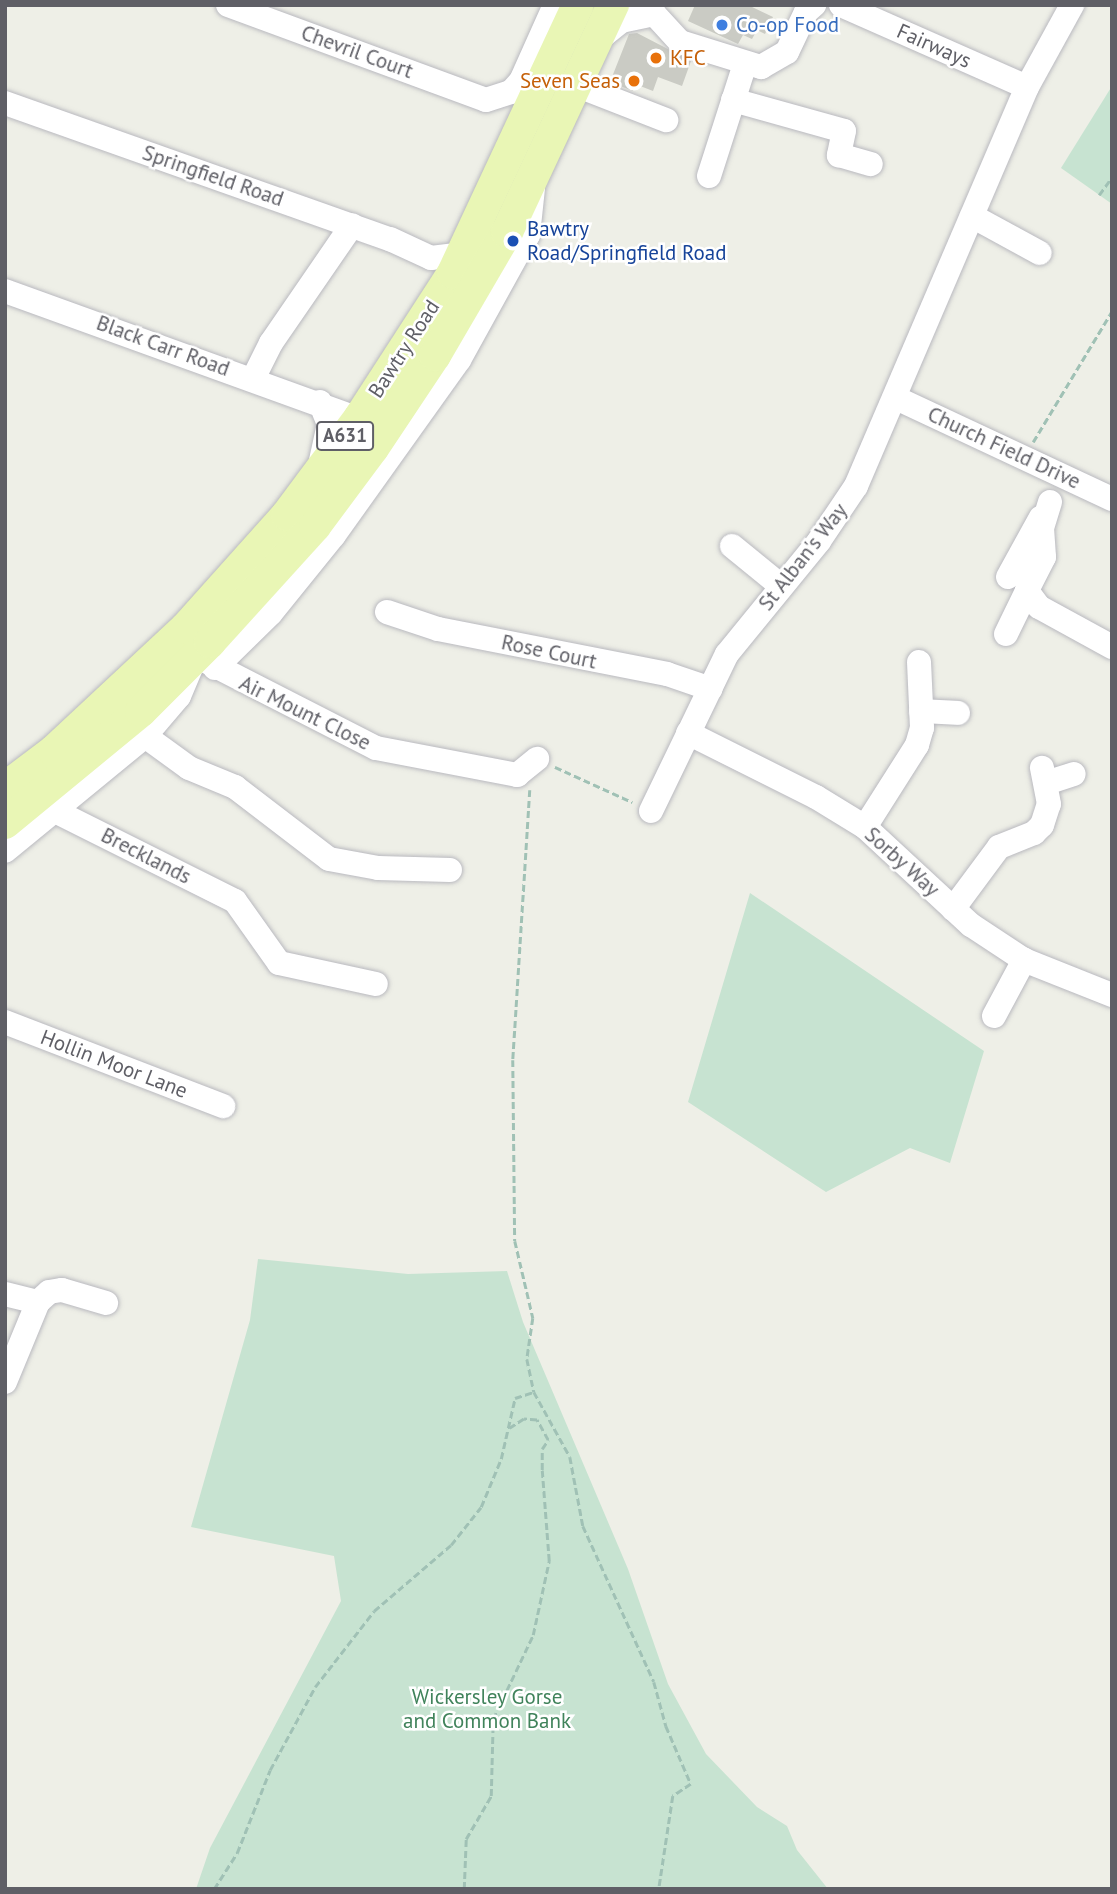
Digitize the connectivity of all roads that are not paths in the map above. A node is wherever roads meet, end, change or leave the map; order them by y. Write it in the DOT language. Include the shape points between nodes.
graph roads {
  1 [pos="228,5"];
  2 [pos="555,5"];
  3 [pos="578,5"];
  4 [pos="613,5"];
  5 [pos="841,5"];
  6 [pos="1072,5"];
  7 [pos="805,7"];
  8 [pos="650,10"];
  9 [pos="596,42"];
  10 [pos="745,64"];
  11 [pos="576,85"];
  12 [pos="1027,87"];
  13 [pos="733,100"];
  14 [pos="5,103"];
  15 [pos="666,120"];
  16 [pos="871,164"];
  17 [pos="535,174"];
  18 [pos="709,176"];
  19 [pos="972,216"];
  20 [pos="352,225"];
  21 [pos="466,248"];
  22 [pos="1040,253"];
  23 [pos="419,254"];
  24 [pos="5,291"];
  25 [pos="433,305"];
  26 [pos="253,379"];
  27 [pos="896,398"];
  28 [pos="320,402"];
  29 [pos="372,424"];
  30 [pos="334,467"];
  31 [pos="1063,477"];
  32 [pos="1110,494"];
  33 [pos="733,546"];
  34 [pos="1018,584"];
  35 [pos="781,586"];
  36 [pos="387,612"];
  37 [pos="1006,634"];
  38 [pos="1112,647"];
  39 [pos="205,662"];
  40 [pos="919,662"];
  41 [pos="711,689"];
  42 [pos="921,712"];
  43 [pos="958,713"];
  44 [pos="688,733"];
  45 [pos="145,736"];
  46 [pos="537,758"];
  47 [pos="1074,774"];
  48 [pos="5,789"];
  49 [pos="651,811"];
  50 [pos="57,812"];
  51 [pos="5,823"];
  52 [pos="864,827"];
  53 [pos="5,851"];
  54 [pos="450,870"];
  55 [pos="953,909"];
  56 [pos="1024,960"];
  57 [pos="376,984"];
  58 [pos="1112,995"];
  59 [pos="994,1016"];
  60 [pos="5,1022"];
  61 [pos="223,1106"];
  62 [pos="5,1294"];
  63 [pos="37,1302"];
  64 [pos="106,1303"];
  65 [pos="5,1382"];
  1 -- 2 [label="street, Chevril Court" via="486,100 512,92 521,81"];
  3 -- 21 [label="main road, Bawtry Road / A631"];
  4 -- 9 [label="main road, Bawtry Road / A631"];
  5 -- 12 [label="street, Fairways"];
  6 -- 12 [label="street, St Alban's Way"];
  7 -- 10 [label="street" via="779,60 761,67"];
  8 -- 9 [label="street" via="621,22"];
  8 -- 10 [label="street" via="680,42"];
  9 -- 11 [label="main road, Bawtry Road / A631"];
  10 -- 13 [label="street"];
  11 -- 15 [label="street"];
  11 -- 17 [label="main road, Bawtry Road / A631"];
  12 -- 19 [label="street, St Alban's Way"];
  13 -- 16 [label="street" via="844,131 839,155"];
  13 -- 18 [label="street"];
  14 -- 20 [label="street, Springfield Road"];
  17 -- 29 [label="main road, Bawtry Road / A631" via="470,299"];
  17 -- 39 [label="street, Bawtry Road" via="528,235 459,360 334,535 271,613"];
  19 -- 22 [label="street"];
  19 -- 27 [label="street, St Alban's Way"];
  20 -- 23 [label="street, Springfield Road"];
  20 -- 26 [label="street" via="271,343"];
  21 -- 23 [label="street, Springfield Road" via="439,258"];
  21 -- 25 [label="main road, Bawtry Road / A631"];
  23 -- 25 [label="street" via="434,282"];
  24 -- 26 [label="street, Black Carr Road"];
  25 -- 29 [label="main road, Bawtry Road / A631"];
  26 -- 28 [label="street, Black Carr Road"];
  27 -- 31 [label="street, Church Field Drive"];
  27 -- 35 [label="street, St Alban's Way" via="841,511"];
  28 -- 29 [label="street, Black Carr Road"];
  28 -- 30 [label="street" via="329,424"];
  29 -- 30 [label="main road, Bawtry Road / A631"];
  30 -- 39 [label="main road, Bawtry Road / A631" via="315,526"];
  30 -- 48 [label="main road, Bawtry Road / A631" via="186,628 54,751"];
  31 -- 32 [label="street, Church Field Drive"];
  31 -- 34 [label="street"];
  33 -- 35 [label="street"];
  34 -- 37 [label="street"];
  34 -- 38 [label="street" via="1039,607"];
  35 -- 41 [label="street, St Alban's Way" via="727,654"];
  36 -- 41 [label="street, Rose Court" via="438,628 667,674"];
  39 -- 45 [label="street, Bawtry Road"];
  39 -- 46 [label="street, Air Mount Close" via="376,748 517,775"];
  39 -- 51 [label="main road, Bawtry Road / A631"];
  40 -- 42 [label="street"];
  41 -- 44 [label="street, St Alban's Way"];
  42 -- 43 [label="street"];
  42 -- 52 [label="street" via="922,728 909,762"];
  44 -- 49 [label="street, St Alban's Way"];
  44 -- 52 [label="street, Sorby Way"];
  45 -- 50 [label="street, Bawtry Road"];
  45 -- 54 [label="street" via="188,768 234,787 329,859 378,868"];
  47 -- 55 [label="street" via="1044,775 1049,804 1042,825 999,847"];
  50 -- 53 [label="street, Bawtry Road"];
  50 -- 57 [label="street, Brecklands" via="235,901 279,963"];
  52 -- 55 [label="street, Sorby Way"];
  55 -- 56 [label="street, Sorby Way"];
  56 -- 58 [label="street, Sorby Way"];
  56 -- 59 [label="street"];
  60 -- 61 [label="street, Hollin Moor Lane"];
  62 -- 63 [label="street"];
  63 -- 64 [label="street" via="49,1292 62,1290"];
  63 -- 65 [label="street"];
}
